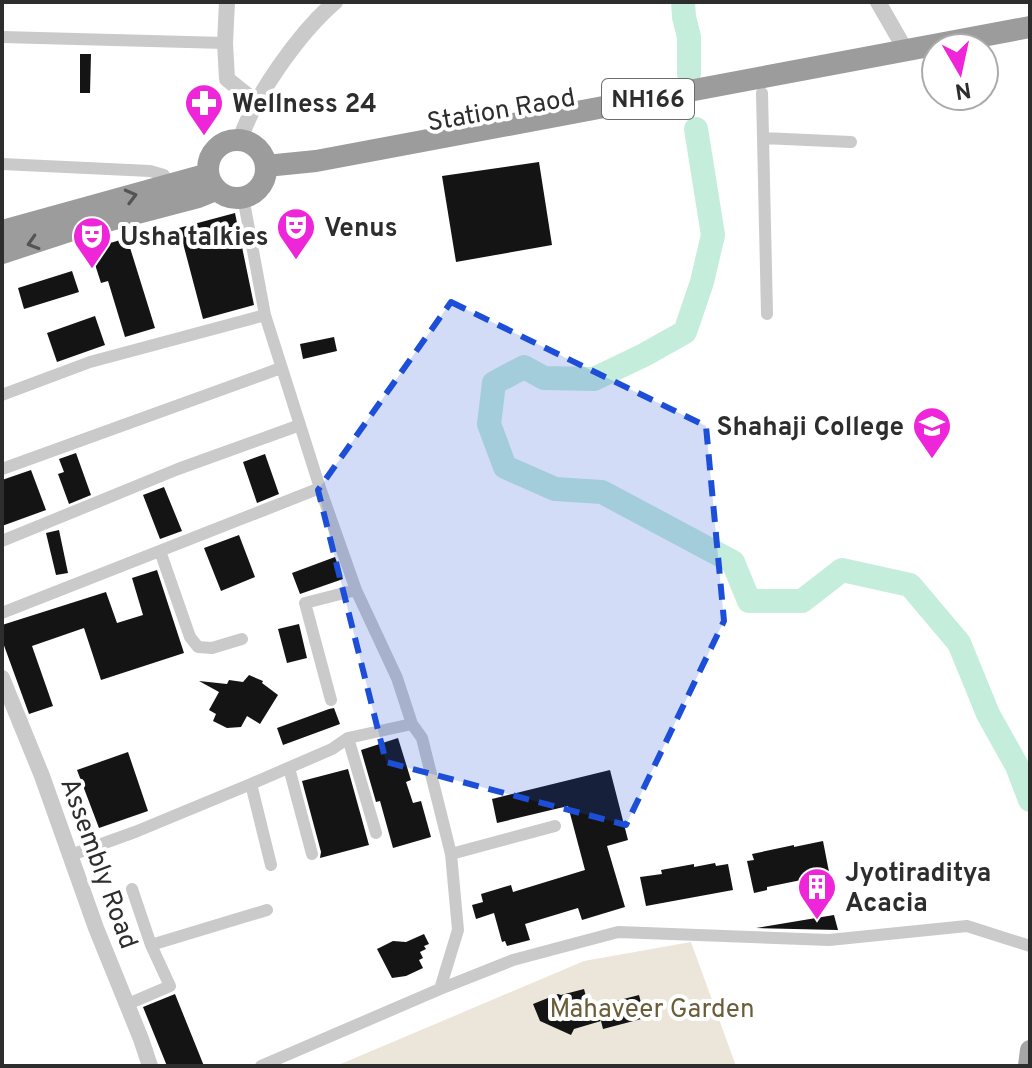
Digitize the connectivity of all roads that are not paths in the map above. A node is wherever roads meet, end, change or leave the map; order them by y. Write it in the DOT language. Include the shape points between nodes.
graph roads {
  1 [pos="227,2"];
  2 [pos="335,2"];
  3 [pos="878,2"];
  4 [pos="1030,27"];
  5 [pos="2,37"];
  6 [pos="1030,41"];
  7 [pos="225,43"];
  8 [pos="1000,46"];
  9 [pos="905,49"];
  10 [pos="920,61"];
  11 [pos="762,93"];
  12 [pos="257,103"];
  13 [pos="763,138"];
  14 [pos="240,140"];
  15 [pos="851,142"];
  16 [pos="2,164"];
  17 [pos="266,172"];
  18 [pos="211,174"];
  19 [pos="170,185"];
  20 [pos="243,197"];
  21 [pos="2,231"];
  22 [pos="2,253"];
  23 [pos="767,314"];
  24 [pos="265,315"];
  25 [pos="281,368"];
  26 [pos="2,395"];
  27 [pos="300,425"];
  28 [pos="2,469"];
  29 [pos="320,488"];
  30 [pos="2,541"];
  31 [pos="160,551"];
  32 [pos="356,590"];
  33 [pos="2,613"];
  34 [pos="242,639"];
  35 [pos="2,678"];
  36 [pos="331,700"];
  37 [pos="412,724"];
  38 [pos="348,738"];
  39 [pos="289,768"];
  40 [pos="251,784"];
  41 [pos="555,826"];
  42 [pos="376,833"];
  43 [pos="312,854"];
  44 [pos="451,854"];
  45 [pos="71,855"];
  46 [pos="271,865"];
  47 [pos="132,889"];
  48 [pos="267,910"];
  49 [pos="151,945"];
  50 [pos="1030,946"];
  51 [pos="440,989"];
  52 [pos="128,1004"];
  53 [pos="1030,1050"];
  54 [pos="150,1066"];
  55 [pos="261,1066"];
  56 [pos="1028,1066"];
  1 -- 7 [label="street"];
  2 -- 12 [label="street" via="296,44"];
  3 -- 9 [label="street"];
  4 -- 9 [label="highway, NH166"];
  5 -- 7 [label="street"];
  6 -- 8 [label="highway"];
  7 -- 12 [label="street" via="227,79"];
  9 -- 17 [label="highway, NH166"];
  10 -- 11 [label="highway, Station Raod / NH166"];
  11 -- 13 [label="street"];
  11 -- 17 [label="highway, Station Raod / NH166" via="320,171"];
  12 -- 14 [label="street"];
  13 -- 15 [label="street"];
  13 -- 23 [label="street"];
  14 -- 17 [label="highway" via="260,151"];
  14 -- 18 [label="highway" via="225,142 213,152"];
  16 -- 19 [label="street" via="150,171 164,175"];
  17 -- 20 [label="highway" via="261,186"];
  18 -- 19 [label="highway"];
  18 -- 20 [label="highway" via="226,196"];
  18 -- 22 [label="highway, one-way" via="198,197"];
  21 -- 19 [label="highway, one-way"];
  20 -- 24 [label="street"];
  24 -- 25 [label="street"];
  24 -- 26 [label="street" via="90,362"];
  25 -- 27 [label="street"];
  25 -- 28 [label="street"];
  27 -- 29 [label="street"];
  27 -- 30 [label="street"];
  29 -- 31 [label="street"];
  29 -- 32 [label="street"];
  31 -- 33 [label="street"];
  31 -- 34 [label="street" via="198,647"];
  32 -- 36 [label="street" via="305,603"];
  32 -- 37 [label="street"];
  35 -- 45 [label="street, Assembly Road"];
  37 -- 38 [label="street"];
  37 -- 44 [label="street" via="422,738"];
  38 -- 39 [label="street"];
  38 -- 42 [label="street"];
  39 -- 40 [label="street"];
  39 -- 43 [label="street"];
  40 -- 45 [label="street"];
  40 -- 46 [label="street"];
  41 -- 44 [label="street"];
  44 -- 51 [label="street" via="458,930"];
  45 -- 52 [label="street, Assembly Road"];
  47 -- 49 [label="street"];
  48 -- 49 [label="street"];
  49 -- 52 [label="street" via="170,986"];
  50 -- 51 [label="street" via="967,926 829,940 618,932 513,960"];
  51 -- 55 [label="street"];
  52 -- 54 [label="street, Assembly Road"];
  53 -- 56 [label="main road"];
}
